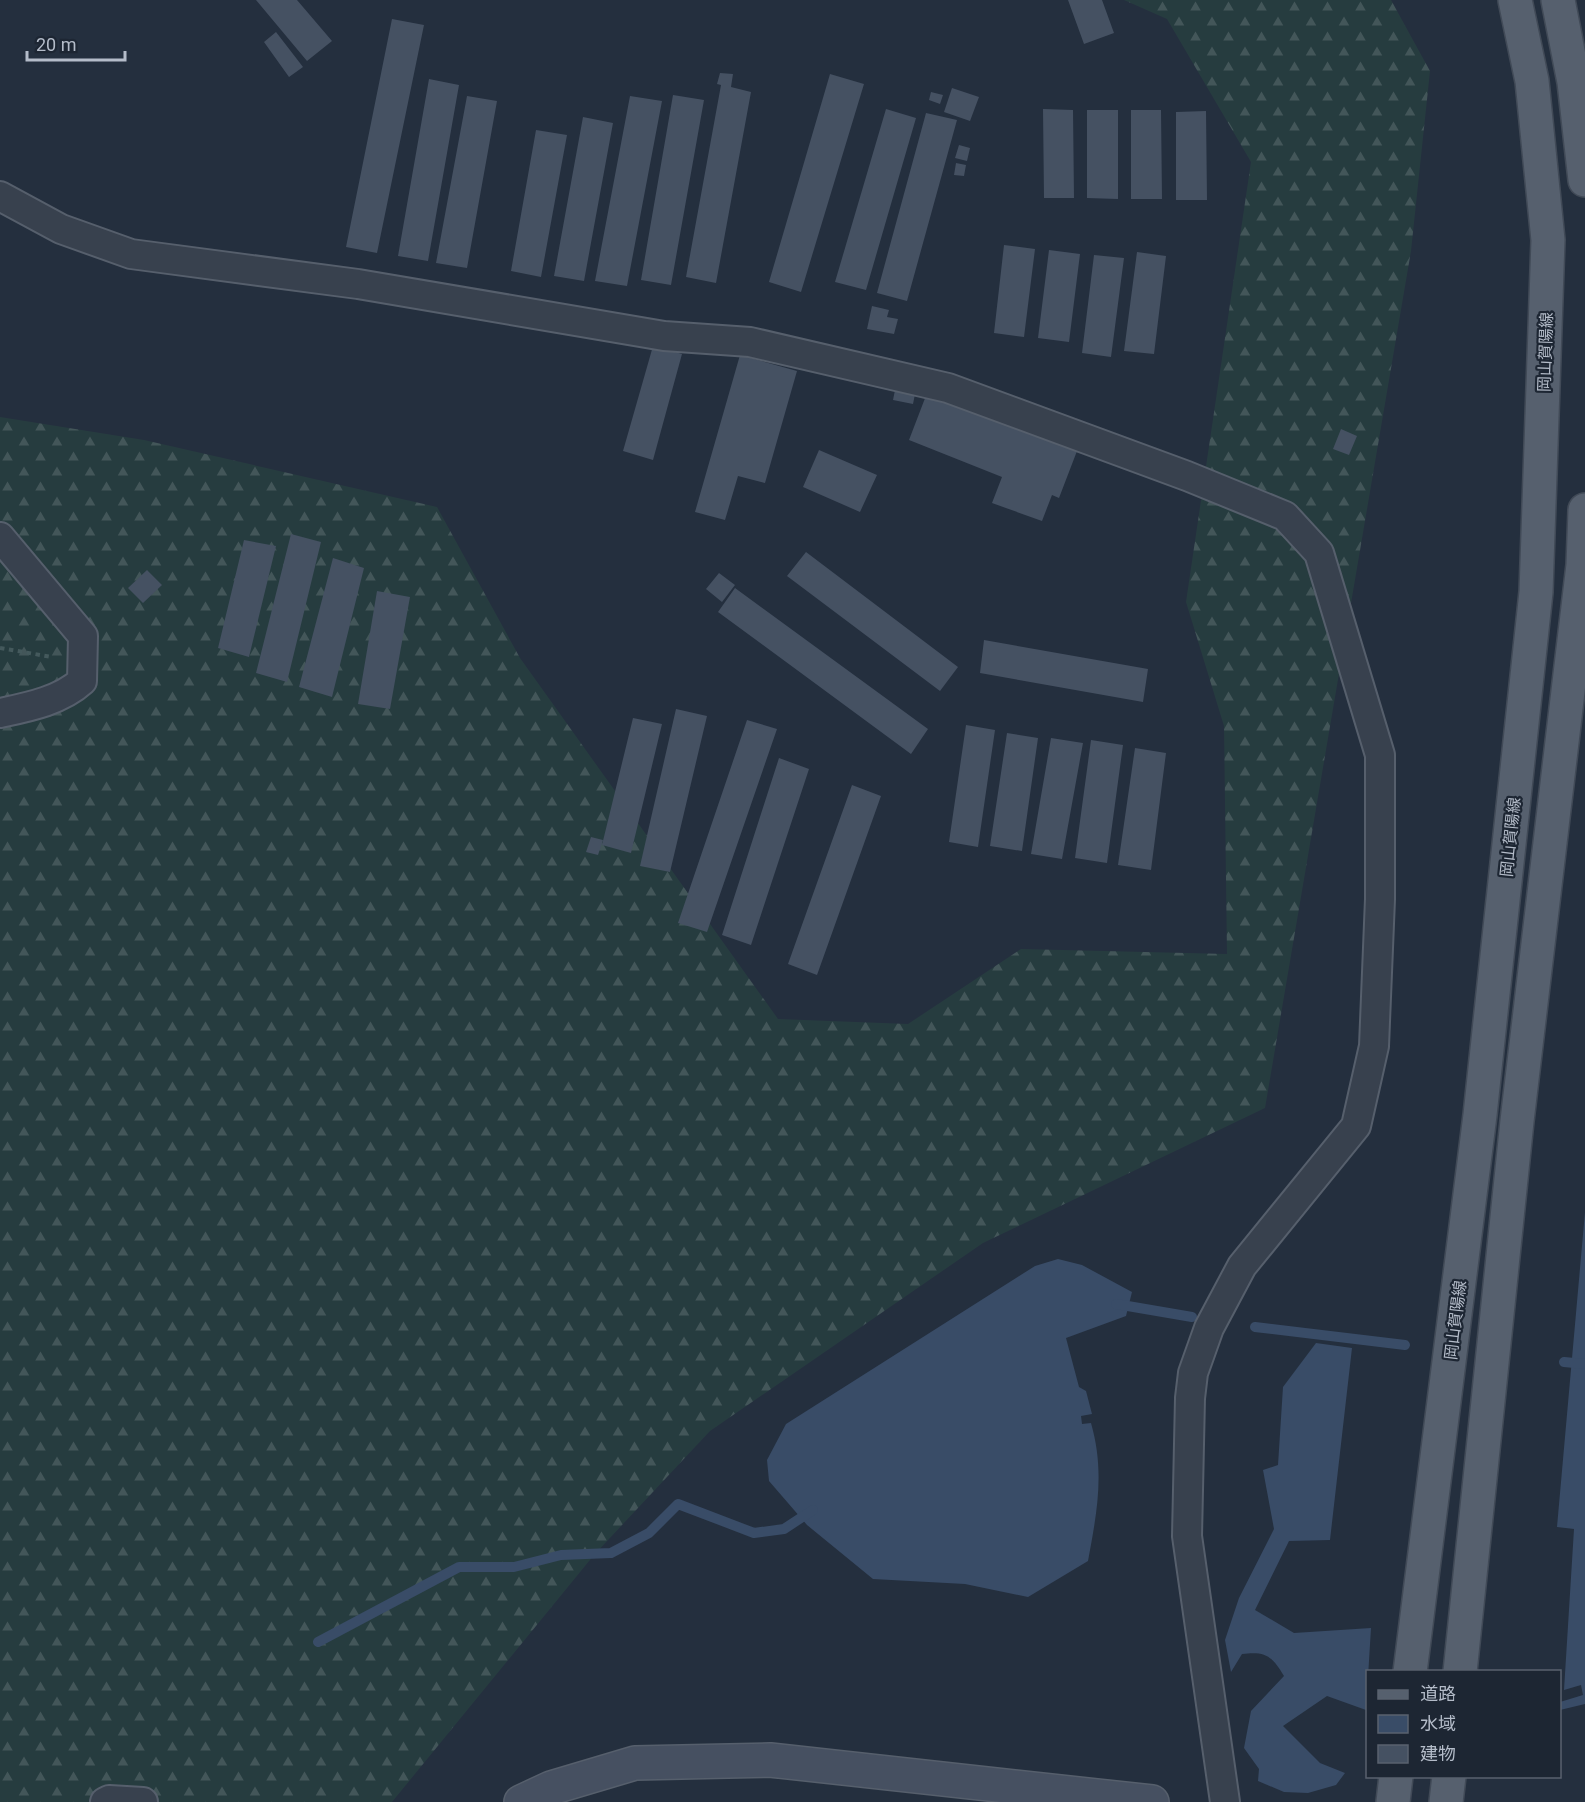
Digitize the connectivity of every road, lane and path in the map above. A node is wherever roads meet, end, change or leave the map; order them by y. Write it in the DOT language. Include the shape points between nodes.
graph roads {
  1 [pos="1515,0"];
  2 [pos="1558,0"];
  3 [pos="1585,180"];
  4 [pos="0,196"];
  5 [pos="1585,510"];
  6 [pos="0,537"];
  7 [pos="0,648"];
  8 [pos="84,662"];
  9 [pos="0,713"];
  10 [pos="1410,1670"];
  11 [pos="1460,1670"];
  12 [pos="1396,1778"];
  13 [pos="1449,1778"];
  14 [pos="105,1802"];
  15 [pos="142,1802"];
  16 [pos="520,1802"];
  17 [pos="1152,1802"];
  18 [pos="1225,1802"];
  19 [pos="1393,1802"];
  20 [pos="1446,1802"];
  1 -- 10 [label="main road, 岡山賀陽線" via="1532,81 1548,240 1536,592 1480,1115"];
  2 -- 3 [label="main road" via="1574,82"];
  4 -- 18 [label="street" via="61,229 132,254 358,284 664,336 750,342 948,388 1285,516 1319,553 1380,755 1374,1046 1356,1126 1242,1266 1209,1328 1193,1373 1187,1536"];
  5 -- 11 [label="main road" via="1583,565 1517,1121"];
  6 -- 8 [label="street" via="83,636"];
  7 -- 8 [label="path"];
  8 -- 9 [label="street" via="82,681 70,692 31,707"];
  12 -- 19 [label="main road"];
  13 -- 20 [label="main road"];
  14 -- 15 [label="street"];
  16 -- 17 [label="street" via="551,1788 635,1763 770,1760"];
}
